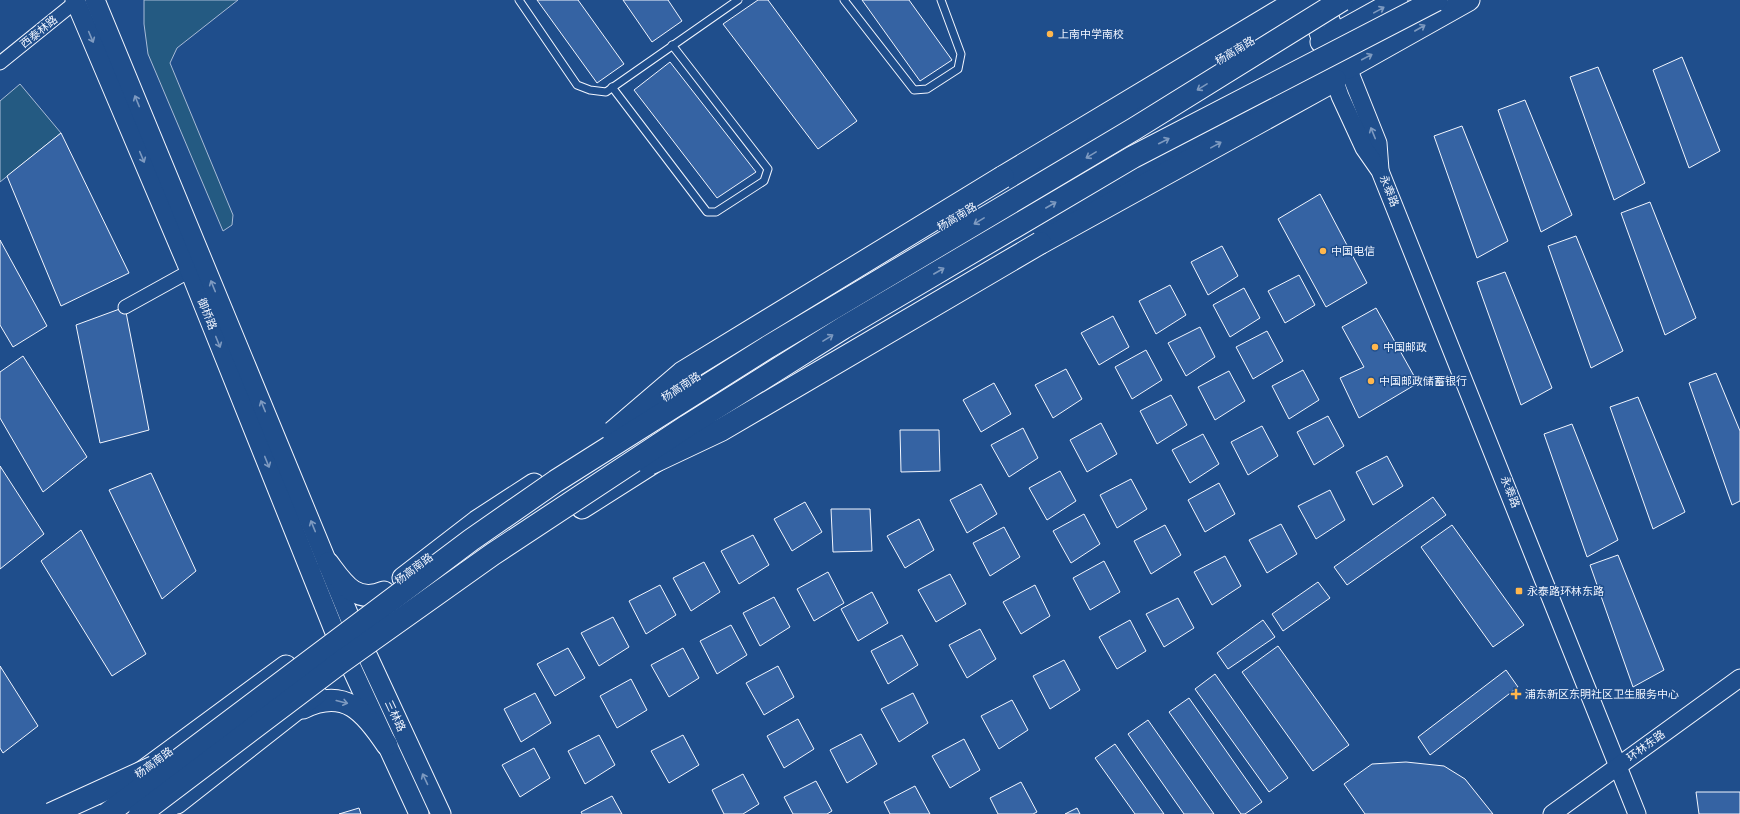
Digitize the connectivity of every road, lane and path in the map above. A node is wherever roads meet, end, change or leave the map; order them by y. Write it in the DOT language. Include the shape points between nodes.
graph roads {
  1 [pos="76,0"];
  2 [pos="95,0"];
  3 [pos="519,0"];
  4 [pos="738,0"];
  5 [pos="844,0"];
  6 [pos="941,0"];
  7 [pos="1342,0"];
  8 [pos="1368,0"];
  9 [pos="1397,0"];
  10 [pos="1436,0"];
  11 [pos="1469,0"];
  12 [pos="1310,1"];
  13 [pos="1326,31"];
  14 [pos="672,46"];
  15 [pos="0,63"];
  16 [pos="1338,70"];
  17 [pos="612,87"];
  18 [pos="1181,165"];
  19 [pos="1146,168"];
  20 [pos="190,271"];
  21 [pos="125,307"];
  22 [pos="556,475"];
  23 [pos="576,505"];
  24 [pos="328,562"];
  25 [pos="384,592"];
  26 [pos="350,618"];
  27 [pos="334,630"];
  28 [pos="359,660"];
  29 [pos="1740,678"];
  30 [pos="292,713"];
  31 [pos="387,745"];
  32 [pos="200,757"];
  33 [pos="1618,766"];
  34 [pos="51,814"];
  35 [pos="85,814"];
  36 [pos="107,814"];
  37 [pos="140,814"];
  38 [pos="162,814"];
  39 [pos="419,814"];
  40 [pos="441,814"];
  41 [pos="1552,814"];
  42 [pos="1637,814"];
  1 -- 15 [label="street, 西泰林路"];
  1 -- 20 [label="main road, 御桥路, one-way"];
  24 -- 2 [label="main road, 御桥路, one-way"];
  3 -- 17 [label="lane" via="577,85 606,92"];
  4 -- 14 [label="lane"];
  5 -- 6 [label="lane" via="914,90 927,89 958,69 961,54"];
  7 -- 22 [label="highway, 杨高南路, one-way, bridge" via="1134,130"];
  8 -- 13 [label="main road"];
  13 -- 9 [label="main road, one-way"];
  23 -- 10 [label="highway, 杨高南路, one-way, bridge" via="686,426 843,328 1134,157"];
  16 -- 11 [label="main road, 杨高南路, one-way" via="1386,47"];
  12 -- 13 [label="main road"];
  12 -- 22 [label="main road, 杨高南路" via="725,358"];
  12 -- 22 [label="highway, bridge" via="1097,121 682,373"];
  13 -- 16 [label="main road"];
  14 -- 17 [label="lane"];
  14 -- 17 [label="lane" via="768,170 764,181 716,212 707,212"];
  18 -- 16 [label="highway, one-way"];
  16 -- 19 [label="main road, 杨高南路"];
  16 -- 33 [label="street, 永泰路" via="1340,96 1364,148 1380,171"];
  18 -- 19 [label="main road"];
  18 -- 23 [label="highway, bridge" via="1040,243 721,430"];
  19 -- 23 [label="main road, 杨高南路"];
  20 -- 21 [label="street"];
  20 -- 27 [label="main road, 御桥路, one-way"];
  22 -- 23 [label="main road"];
  22 -- 25 [label="main road, 杨高南路" via="477,521"];
  22 -- 32 [label="highway, 杨高南路, bridge"];
  23 -- 28 [label="main road, 杨高南路"];
  23 -- 32 [label="highway, 杨高南路, bridge" via="493,554 341,662"];
  24 -- 25 [label="main road" via="341,580 356,593 367,597"];
  24 -- 26 [label="main road, 御桥路"];
  25 -- 26 [label="main road, 杨高南路"];
  26 -- 27 [label="main road, 杨高南路"];
  26 -- 28 [label="main road, 三林路"];
  27 -- 28 [label="main road, 三林路"];
  27 -- 35 [label="main road, 杨高南路"];
  28 -- 30 [label="main road, 杨高南路"];
  28 -- 31 [label="main road, 三林路"];
  40 -- 28 [label="main road, 三林路, one-way"];
  29 -- 33 [label="street, 环林东路"];
  30 -- 31 [label="main road, one-way" via="314,702 342,701 354,706 365,716"];
  30 -- 38 [label="main road, 杨高南路"];
  31 -- 39 [label="main road, 三林路"];
  32 -- 34 [label="highway, bridge"];
  32 -- 36 [label="highway, 杨高南路, bridge"];
  32 -- 37 [label="highway, 杨高南路, bridge"];
  32 -- 38 [label="highway, bridge"];
  33 -- 41 [label="street, 环林东路"];
  33 -- 42 [label="street, 永泰路"];
}
